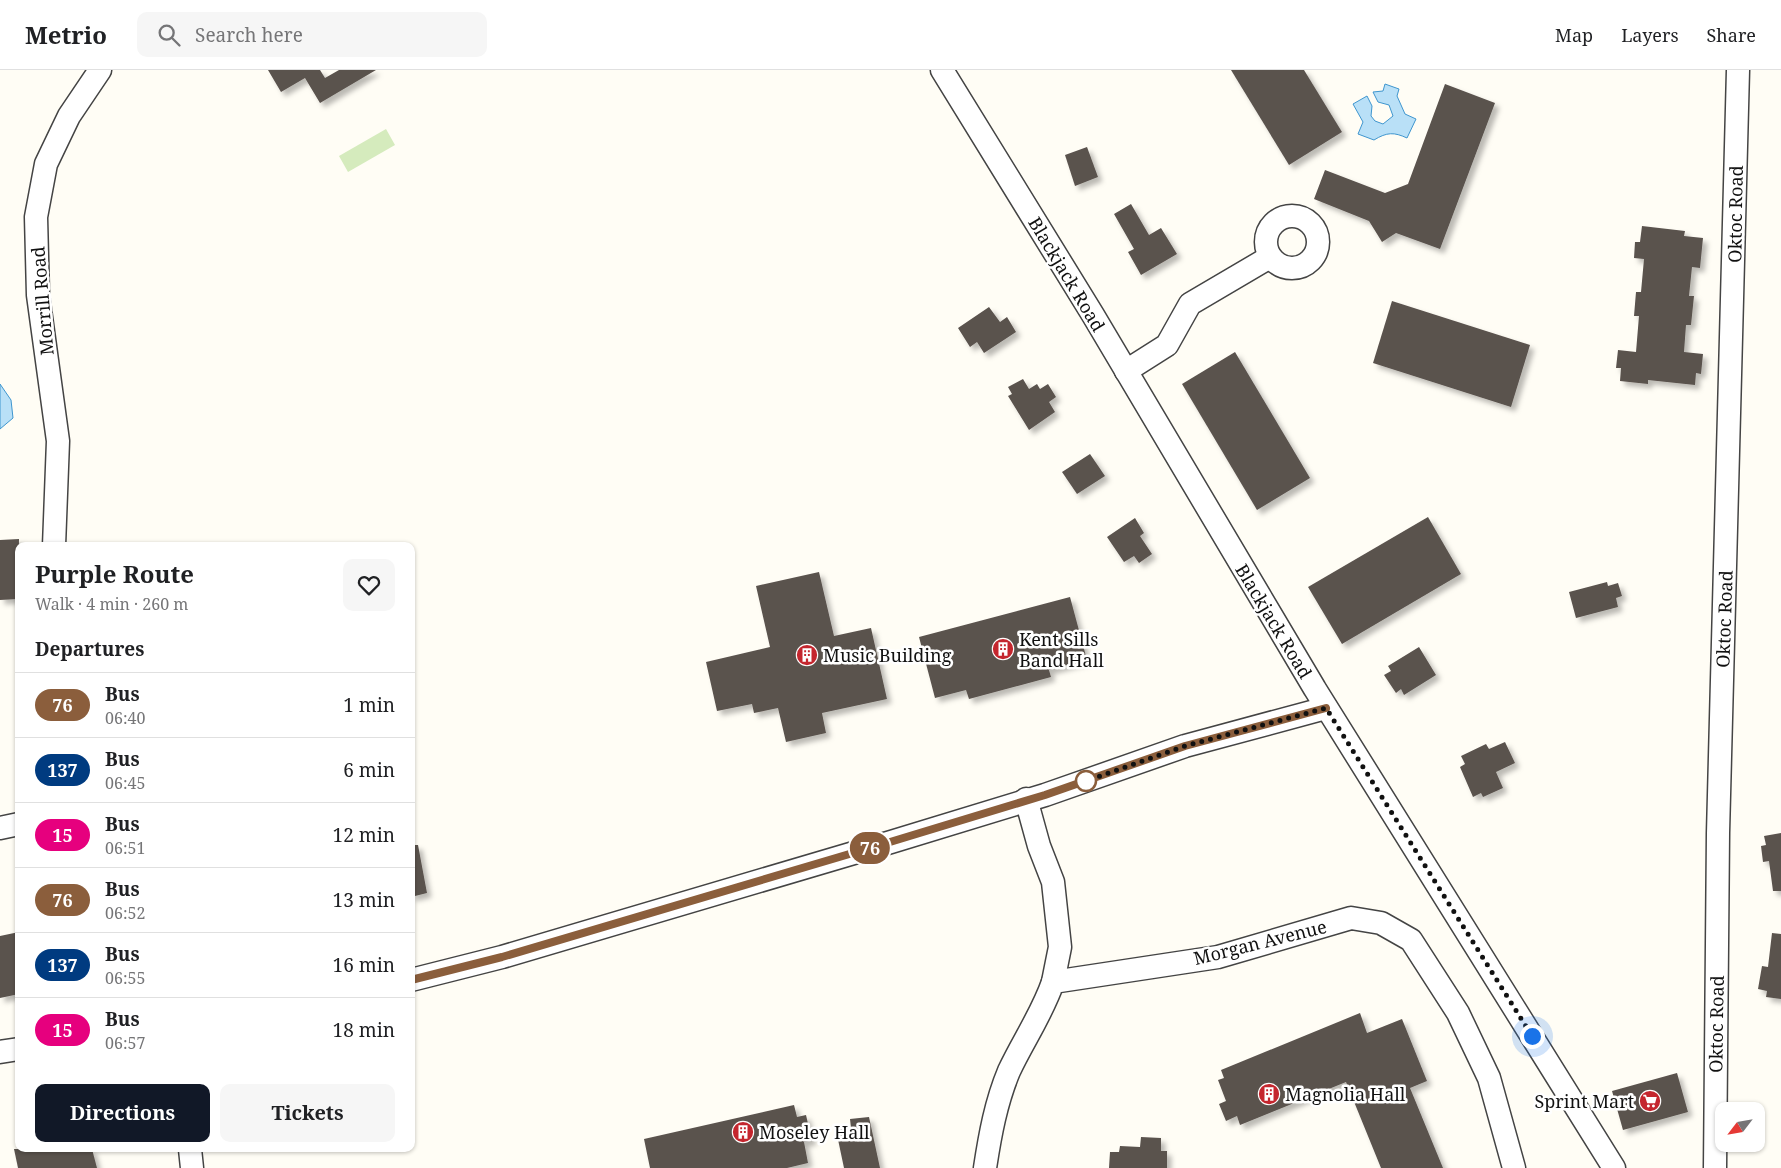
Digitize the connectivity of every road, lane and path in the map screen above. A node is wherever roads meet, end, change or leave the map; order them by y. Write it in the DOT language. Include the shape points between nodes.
graph roads {
  1 [pos="100,70"];
  2 [pos="942,70"];
  3 [pos="1738,70"];
  4 [pos="1270,257"];
  5 [pos="1126,371"];
  6 [pos="54,542"];
  7 [pos="1326,708"];
  8 [pos="1026,799"];
  9 [pos="15,825"];
  10 [pos="0,828"];
  11 [pos="415,979"];
  12 [pos="1053,982"];
  13 [pos="15,1050"];
  14 [pos="0,1052"];
  15 [pos="190,1152"];
  16 [pos="192,1168"];
  17 [pos="985,1168"];
  18 [pos="1514,1168"];
  19 [pos="1614,1168"];
  20 [pos="1715,1168"];
  1 -- 6 [label="street, Morrill Road" via="69,116 46,164 36,217 38,295 58,440"];
  2 -- 5 [label="street, Blackjack Road"];
  3 -- 20 [label="street, Oktoc Road" via="1719,820"];
  4 -- 5 [label="street" via="1190,304 1167,345"];
  5 -- 7 [label="street, Blackjack Road"];
  7 -- 8 [label="street" via="1185,746"];
  7 -- 19 [label="street, Blackjack Road"];
  8 -- 11 [label="street" via="502,957"];
  8 -- 12 [label="street" via="1053,882 1060,947"];
  9 -- 10 [label="street"];
  12 -- 17 [label="street" via="1044,1008 1009,1072 995,1110"];
  12 -- 18 [label="street, Morgan Avenue" via="1218,957 1351,918 1381,923 1411,940 1458,1013 1489,1078"];
  13 -- 14 [label="street"];
  15 -- 16 [label="street"];
}
